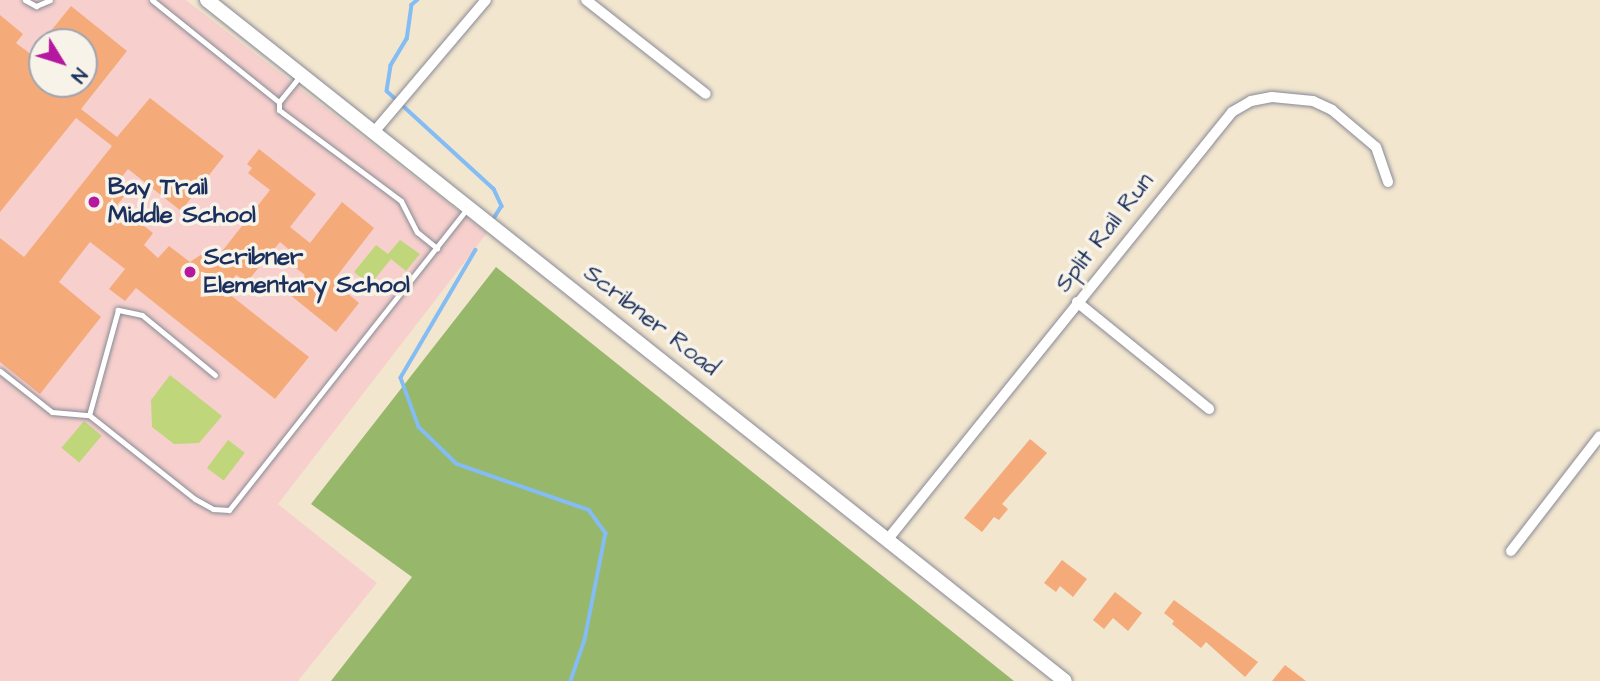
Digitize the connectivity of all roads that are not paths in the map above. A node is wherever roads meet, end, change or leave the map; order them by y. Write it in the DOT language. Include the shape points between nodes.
graph roads {
  1 [pos="25,0"];
  2 [pos="50,0"];
  3 [pos="152,0"];
  4 [pos="207,0"];
  5 [pos="486,0"];
  6 [pos="586,0"];
  7 [pos="302,74"];
  8 [pos="706,94"];
  9 [pos="279,102"];
  10 [pos="374,132"];
  11 [pos="1388,182"];
  12 [pos="469,207"];
  13 [pos="437,248"];
  14 [pos="1077,302"];
  15 [pos="0,371"];
  16 [pos="215,374"];
  17 [pos="1209,409"];
  18 [pos="89,415"];
  19 [pos="1600,436"];
  20 [pos="888,539"];
  21 [pos="1511,551"];
  22 [pos="1065,681"];
  1 -- 2 [label="lane" via="36,6"];
  3 -- 9 [label="lane"];
  4 -- 7 [label="street, Scribner Road"];
  5 -- 10 [label="street"];
  6 -- 8 [label="street"];
  7 -- 9 [label="lane"];
  7 -- 10 [label="street, Scribner Road"];
  9 -- 13 [label="lane" via="279,110 401,201 417,232"];
  10 -- 12 [label="street, Scribner Road"];
  11 -- 14 [label="street, Split Rail Run" via="1377,147 1332,110 1293,97 1251,101 1217,125"];
  12 -- 13 [label="lane"];
  12 -- 20 [label="street, Scribner Road"];
  13 -- 18 [label="lane" via="229,510 213,509 195,499"];
  14 -- 17 [label="street"];
  14 -- 20 [label="street, Split Rail Run"];
  15 -- 18 [label="lane" via="52,412"];
  16 -- 18 [label="lane" via="142,315 118,310"];
  19 -- 21 [label="street"];
  20 -- 22 [label="street, Scribner Road"];
}
